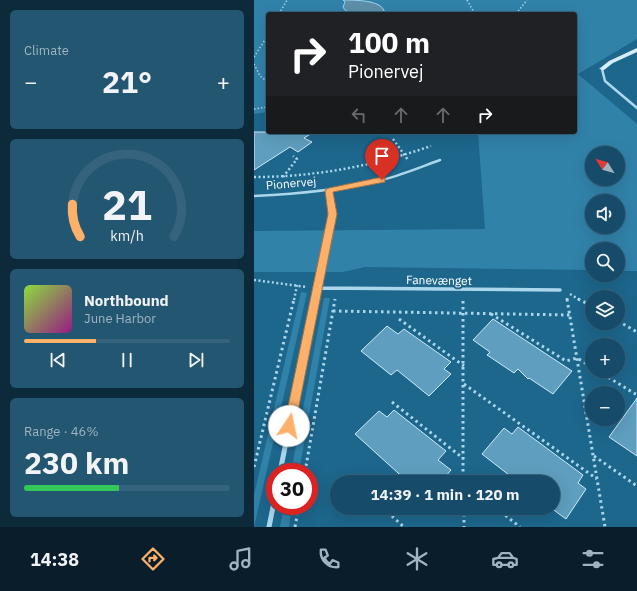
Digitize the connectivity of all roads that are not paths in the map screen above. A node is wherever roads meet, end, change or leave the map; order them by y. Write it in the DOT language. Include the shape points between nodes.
graph roads {
  1 [pos="637,50"];
  2 [pos="602,69"];
  3 [pos="637,108"];
  4 [pos="440,160"];
  5 [pos="329,190"];
  6 [pos="254,196"];
  7 [pos="317,288"];
  8 [pos="560,290"];
  9 [pos="282,463"];
  10 [pos="271,515"];
  11 [pos="269,527"];
  1 -- 2 [label="street"];
  2 -- 3 [label="street" via="605,81"];
  4 -- 5 [label="lane, Pionervej" via="382,180"];
  5 -- 6 [label="lane, Pionervej" via="284,196"];
  5 -- 7 [label="street, Pionervej" via="332,214"];
  7 -- 8 [label="street, Fanevænget"];
  7 -- 9 [label="street, Pionervej"];
  10 -- 11 [label="street"];
}
